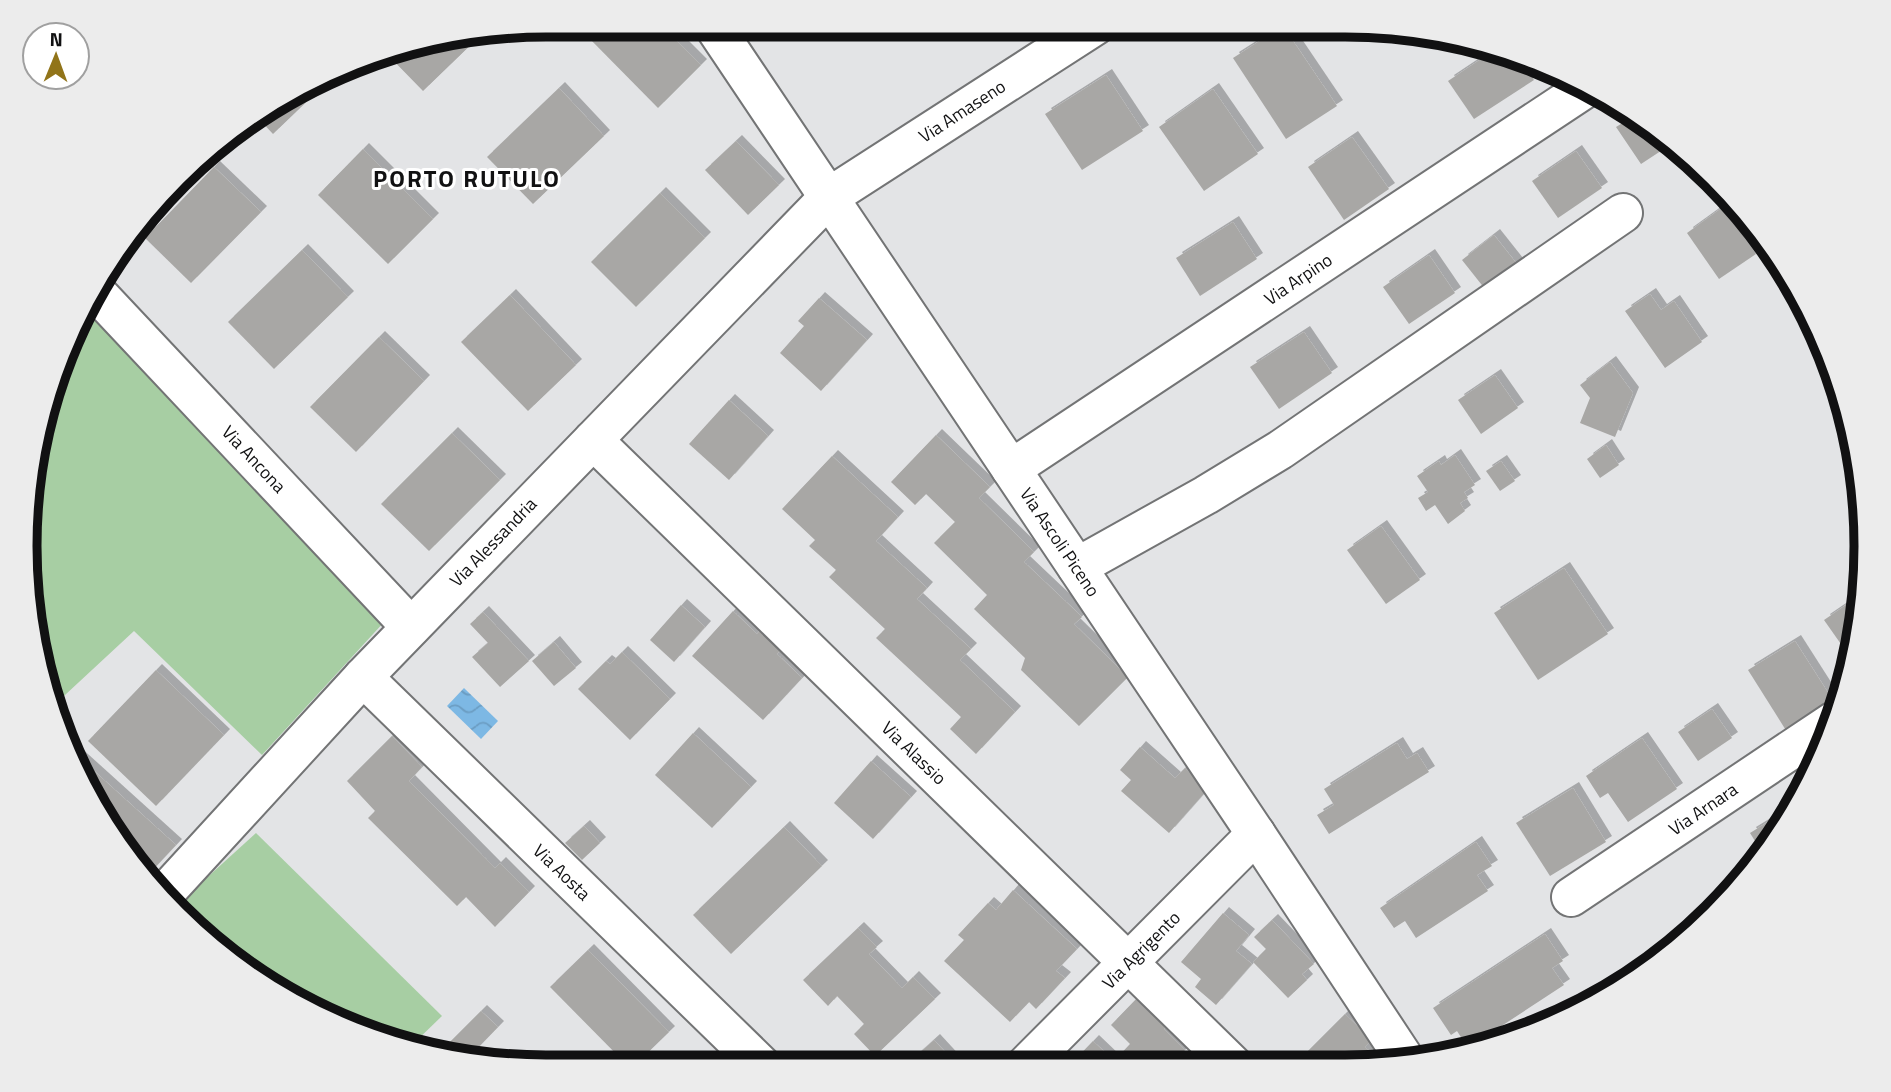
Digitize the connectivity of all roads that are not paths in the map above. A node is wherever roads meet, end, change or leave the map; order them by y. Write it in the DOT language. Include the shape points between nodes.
graph roads {
  1 [pos="721,37"];
  2 [pos="1077,37"];
  3 [pos="1578,93"];
  4 [pos="828,197"];
  5 [pos="1623,213"];
  6 [pos="101,298"];
  7 [pos="593,440"];
  8 [pos="1011,469"];
  9 [pos="1077,567"];
  10 [pos="411,626"];
  11 [pos="363,677"];
  12 [pos="1819,731"];
  13 [pos="1256,834"];
  14 [pos="169,888"];
  15 [pos="1571,897"];
  16 [pos="1128,962"];
  17 [pos="1400,1052"];
  18 [pos="751,1055"];
  19 [pos="1036,1055"];
  20 [pos="1223,1055"];
  1 -- 4 [label="street, Via Ascoli Piceno"];
  2 -- 4 [label="street, Via Amaseno"];
  3 -- 8 [label="street, Via Arpino"];
  4 -- 7 [label="street, Via Alessandria"];
  4 -- 8 [label="street, Via Ascoli Piceno"];
  5 -- 9 [label="street" via="1280,450"];
  6 -- 10 [label="street, Via Ancona"];
  7 -- 10 [label="street, Via Alessandria"];
  7 -- 16 [label="street, Via Alassio"];
  8 -- 9 [label="street, Via Ascoli Piceno"];
  9 -- 13 [label="street, Via Ascoli Piceno"];
  10 -- 11 [label="street, Via Alessandria"];
  11 -- 14 [label="street, Via Alessandria"];
  11 -- 18 [label="street, Via Aosta"];
  12 -- 15 [label="street, Via Arnara"];
  13 -- 16 [label="street, Via Agrigento"];
  13 -- 17 [label="street, Via Ascoli Piceno"];
  16 -- 19 [label="street, Via Agrigento"];
  16 -- 20 [label="street, Via Alassio"];
}
